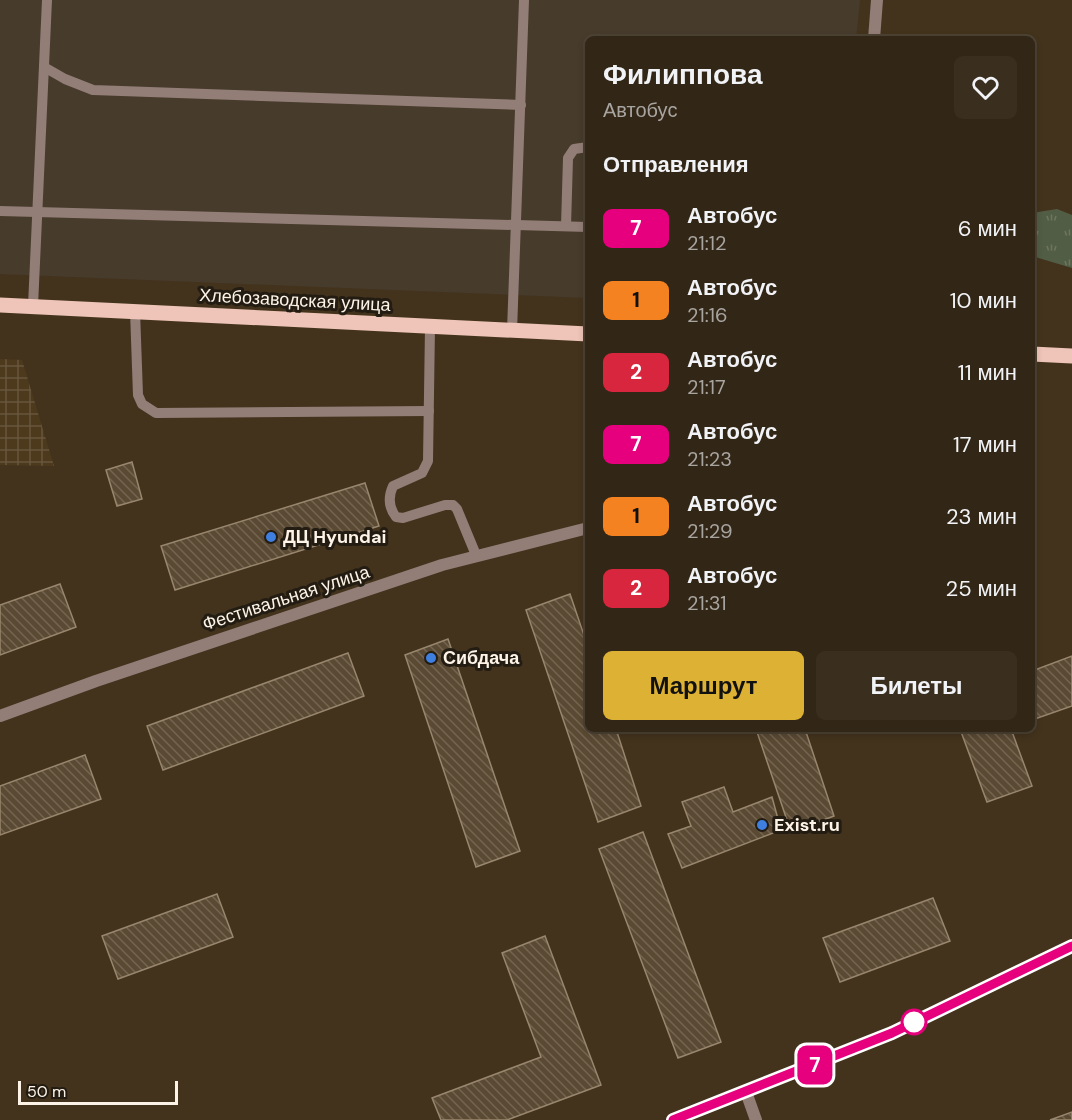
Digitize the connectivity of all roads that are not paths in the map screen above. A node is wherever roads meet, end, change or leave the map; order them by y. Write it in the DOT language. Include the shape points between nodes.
graph roads {
  1 [pos="47,0"];
  2 [pos="524,0"];
  3 [pos="877,0"];
  4 [pos="874,36"];
  5 [pos="44,67"];
  6 [pos="521,105"];
  7 [pos="585,147"];
  8 [pos="0,212"];
  9 [pos="36,213"];
  10 [pos="516,224"];
  11 [pos="566,226"];
  12 [pos="585,227"];
  13 [pos="0,305"];
  14 [pos="33,306"];
  15 [pos="135,311"];
  16 [pos="430,327"];
  17 [pos="512,331"];
  18 [pos="585,334"];
  19 [pos="1035,354"];
  20 [pos="1072,356"];
  21 [pos="429,411"];
  22 [pos="585,529"];
  23 [pos="476,555"];
  24 [pos="0,716"];
  25 [pos="1072,946"];
  26 [pos="746,1092"];
  27 [pos="673,1120"];
  28 [pos="756,1120"];
  1 -- 5 [label="lane"];
  2 -- 6 [label="lane"];
  3 -- 4 [label="street"];
  5 -- 6 [label="lane" via="93,90"];
  5 -- 9 [label="lane"];
  6 -- 10 [label="lane"];
  7 -- 11 [label="lane" via="574,149 568,158"];
  8 -- 9 [label="lane"];
  9 -- 10 [label="lane"];
  9 -- 14 [label="lane"];
  10 -- 11 [label="lane"];
  10 -- 17 [label="lane"];
  11 -- 12 [label="lane"];
  13 -- 14 [label="main road, Хлебозаводская улица"];
  14 -- 15 [label="main road, Хлебозаводская улица"];
  15 -- 16 [label="main road, Хлебозаводская улица"];
  15 -- 21 [label="lane" via="138,395 142,404 156,413"];
  16 -- 17 [label="main road, Хлебозаводская улица"];
  16 -- 21 [label="lane"];
  17 -- 18 [label="main road, Хлебозаводская улица"];
  19 -- 20 [label="main road"];
  21 -- 23 [label="lane" via="428,461 422,473 393,486 388,495 392,512 403,518 453,505"];
  22 -- 23 [label="street, Фестивальная улица"];
  23 -- 24 [label="street, Фестивальная улица"];
  25 -- 26 [label="main road" via="892,1033"];
  26 -- 27 [label="main road"];
  26 -- 28 [label="street"];
}
